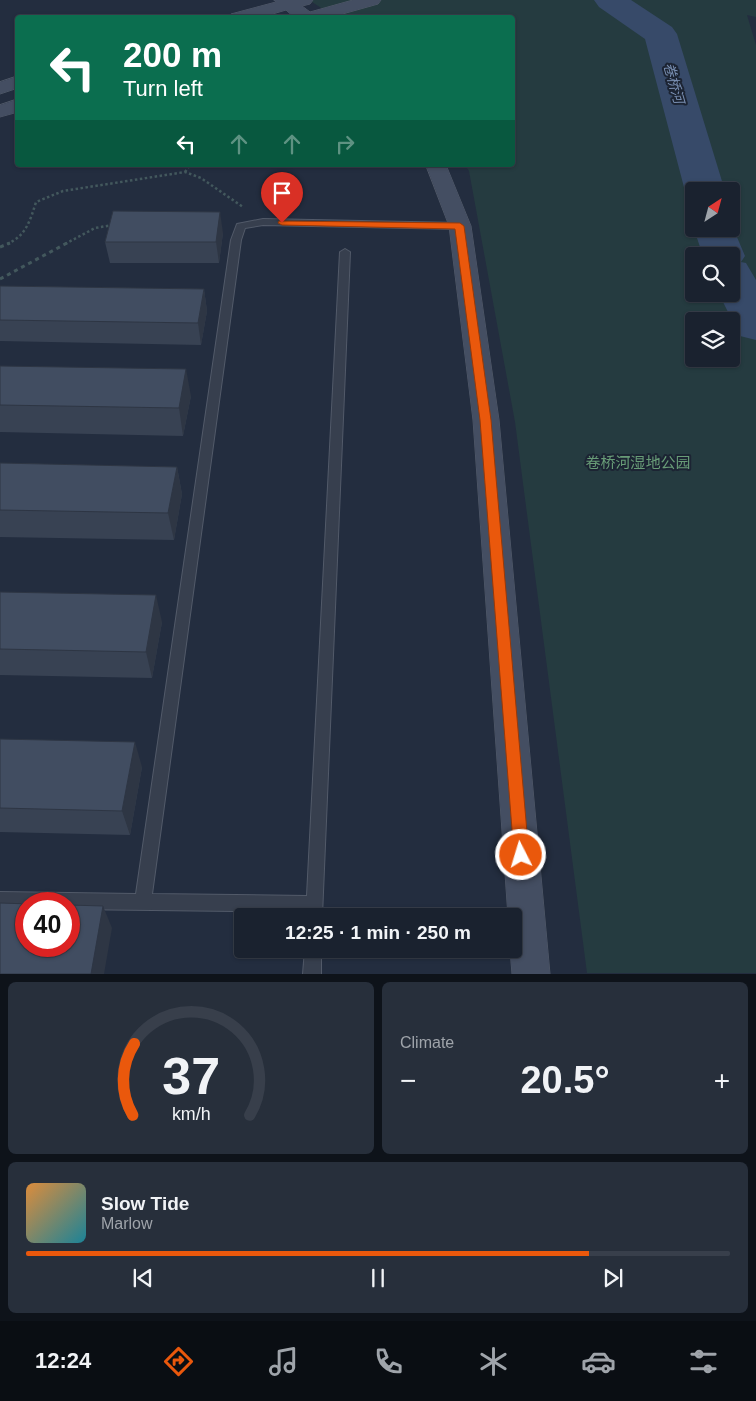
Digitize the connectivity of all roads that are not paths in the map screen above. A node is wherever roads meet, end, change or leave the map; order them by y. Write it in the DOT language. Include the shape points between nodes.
graph roads {
  1 [pos="370,0"];
  2 [pos="293,1"];
  3 [pos="247,15"];
  4 [pos="305,15"];
  5 [pos="318,15"];
  6 [pos="15,83"];
  7 [pos="0,88"];
  8 [pos="15,106"];
  9 [pos="0,111"];
  10 [pos="437,167"];
  11 [pos="460,226"];
  12 [pos="345,252"];
  13 [pos="0,900"];
  14 [pos="142,902"];
  15 [pos="272,908"];
  16 [pos="315,908"];
  17 [pos="313,958"];
  18 [pos="312,974"];
  19 [pos="531,974"];
  1 -- 5 [label="street"];
  2 -- 3 [label="street"];
  2 -- 4 [label="street"];
  6 -- 7 [label="street"];
  8 -- 9 [label="street"];
  10 -- 11 [label="street"];
  11 -- 14 [label="lane" via="262,222 241,226 236,240"];
  11 -- 19 [label="street" via="486,420"];
  12 -- 16 [label="lane"];
  13 -- 14 [label="lane"];
  14 -- 15 [label="lane"];
  17 -- 18 [label="lane"];
}
